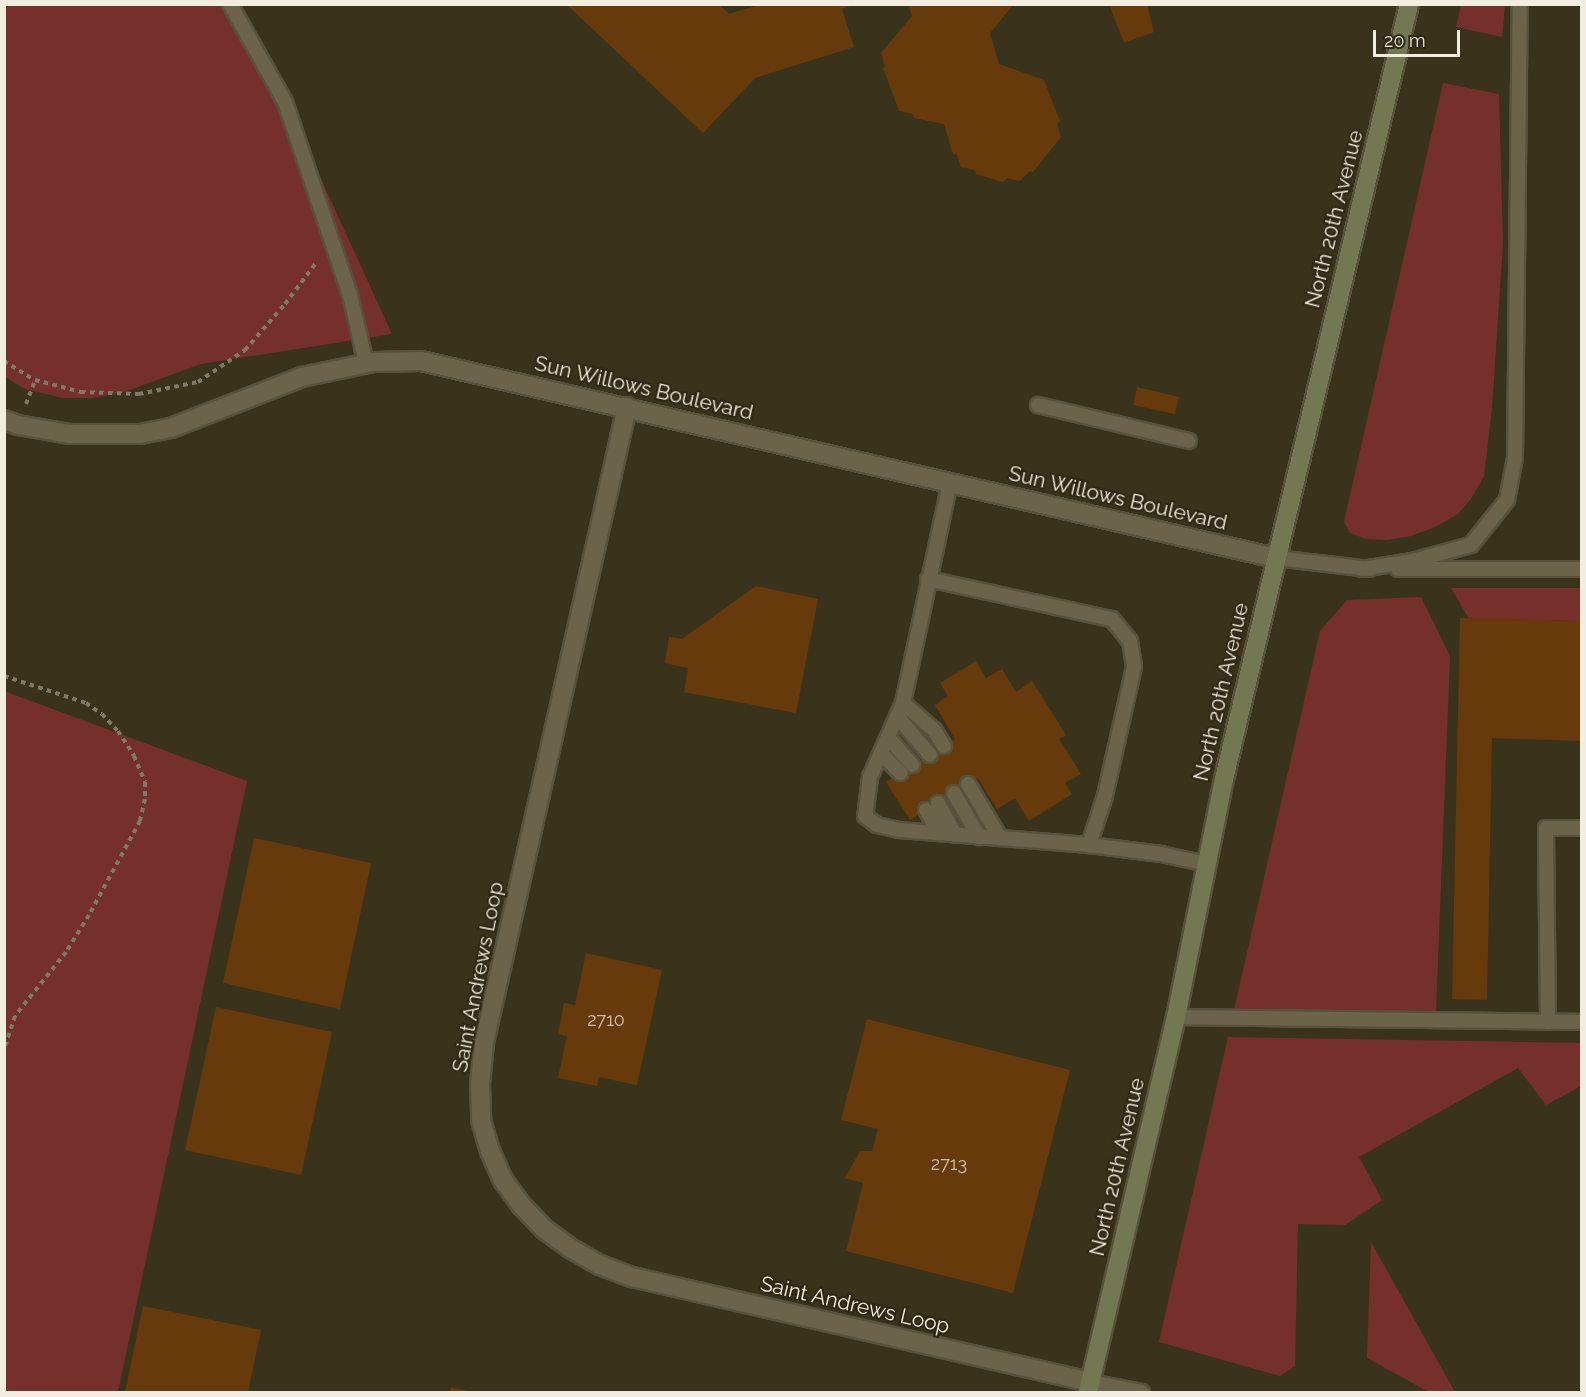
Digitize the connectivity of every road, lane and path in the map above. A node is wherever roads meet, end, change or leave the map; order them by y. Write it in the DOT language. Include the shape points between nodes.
graph roads {
  1 [pos="230,4"];
  2 [pos="1409,4"];
  3 [pos="1520,4"];
  4 [pos="317,254"];
  5 [pos="4,361"];
  6 [pos="366,363"];
  7 [pos="1038,405"];
  8 [pos="627,406"];
  9 [pos="4,420"];
  10 [pos="1189,441"];
  11 [pos="950,482"];
  12 [pos="1276,558"];
  13 [pos="1362,569"];
  14 [pos="1581,570"];
  15 [pos="928,579"];
  16 [pos="4,676"];
  17 [pos="900,709"];
  18 [pos="888,737"];
  19 [pos="944,746"];
  20 [pos="881,753"];
  21 [pos="930,754"];
  22 [pos="912,765"];
  23 [pos="900,773"];
  24 [pos="968,784"];
  25 [pos="954,793"];
  26 [pos="1581,828"];
  27 [pos="940,833"];
  28 [pos="956,835"];
  29 [pos="980,837"];
  30 [pos="1000,838"];
  31 [pos="1089,845"];
  32 [pos="1207,864"];
  33 [pos="1176,1017"];
  34 [pos="1548,1022"];
  35 [pos="1581,1022"];
  36 [pos="4,1050"];
  37 [pos="1089,1387"];
  38 [pos="1142,1392"];
  1 -- 6 [label="lane" via="285,102 350,295"];
  2 -- 12 [label="main road, North 20th Avenue"];
  3 -- 13 [label="lane" via="1515,458 1507,500 1471,545"];
  4 -- 5 [label="path" via="316,264 245,350 198,382 139,394 81,392 35,380"];
  6 -- 8 [label="street, Sun Willows Boulevard" via="421,361"];
  6 -- 9 [label="street, Sun Willows Boulevard" via="295,379 171,428 140,434 70,434"];
  7 -- 10 [label="lane"];
  8 -- 11 [label="street, Sun Willows Boulevard"];
  8 -- 37 [label="street, Saint Andrews Loop" via="484,1043 481,1120 503,1180 544,1229 600,1265 632,1277"];
  11 -- 12 [label="street, Sun Willows Boulevard"];
  11 -- 15 [label="lane"];
  12 -- 13 [label="lane"];
  12 -- 32 [label="main road, North 20th Avenue"];
  13 -- 14 [label="lane"];
  15 -- 17 [label="lane"];
  15 -- 31 [label="lane" via="1112,620 1130,641 1134,667 1105,796"];
  16 -- 36 [label="path" via="86,704 102,714 134,756 145,782 140,821 128,846 66,952 15,1016"];
  17 -- 18 [label="lane"];
  17 -- 19 [label="lane" via="934,730"];
  17 -- 21 [label="lane"];
  18 -- 20 [label="lane"];
  18 -- 22 [label="lane"];
  20 -- 23 [label="lane"];
  20 -- 27 [label="lane" via="870,777 865,816 877,825"];
  24 -- 30 [label="lane"];
  25 -- 29 [label="lane"];
  26 -- 34 [label="lane" via="1546,828"];
  27 -- 28 [label="lane"];
  27 -- 28 [label="lane" via="932,807"];
  28 -- 29 [label="lane"];
  29 -- 30 [label="lane"];
  30 -- 31 [label="lane"];
  31 -- 32 [label="lane"];
  32 -- 33 [label="main road, North 20th Avenue"];
  33 -- 34 [label="lane"];
  33 -- 37 [label="main road, North 20th Avenue"];
  34 -- 35 [label="lane"];
  37 -- 38 [label="lane"];
}
